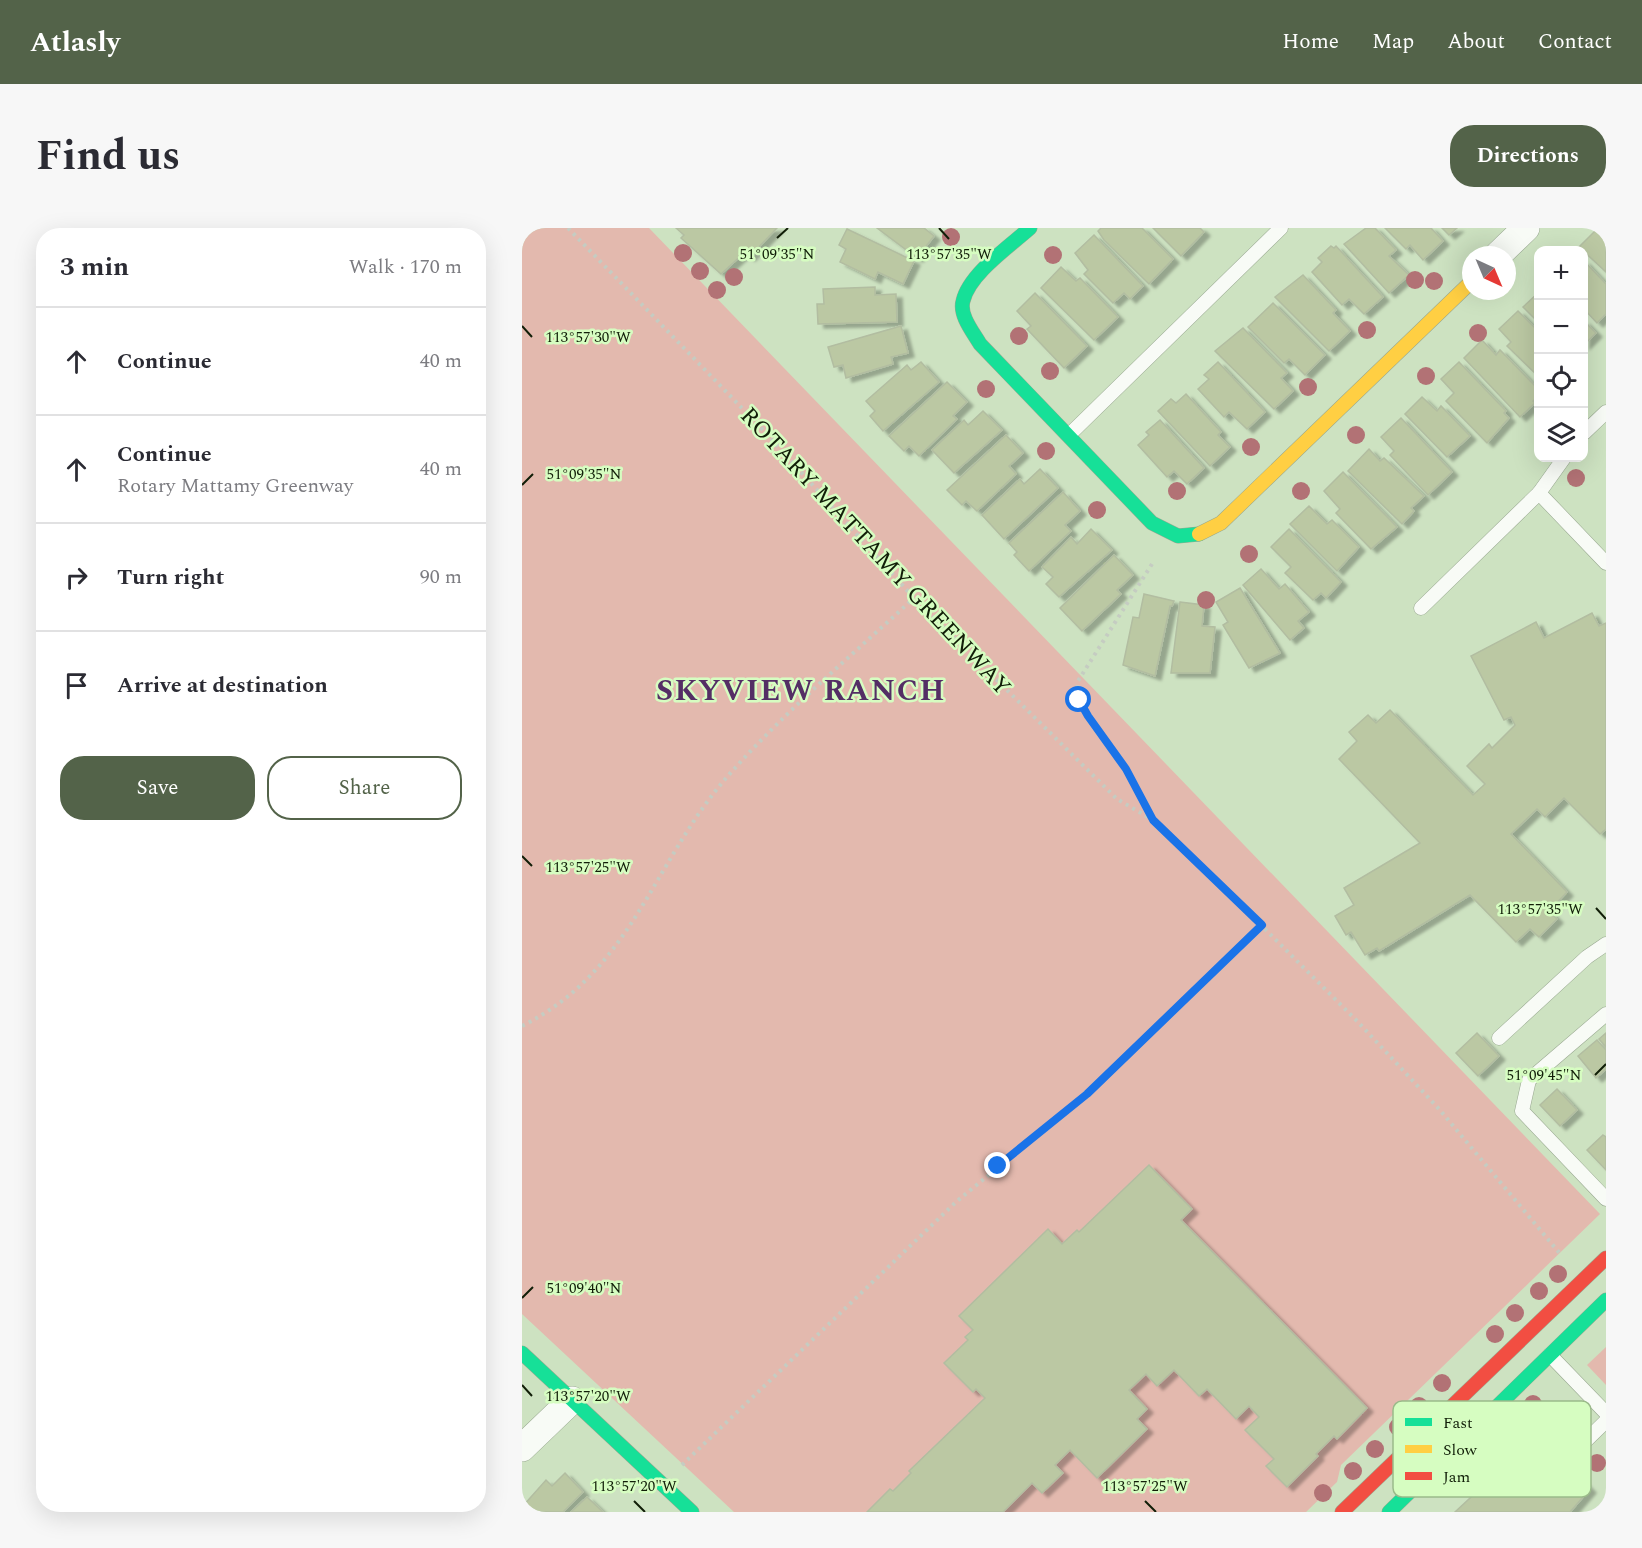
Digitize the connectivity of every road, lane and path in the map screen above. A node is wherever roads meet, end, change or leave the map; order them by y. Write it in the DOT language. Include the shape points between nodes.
graph roads {
  1 [pos="568,228"];
  2 [pos="1030,228"];
  3 [pos="1281,228"];
  4 [pos="1526,228"];
  5 [pos="1507,246"];
  6 [pos="1462,291"];
  7 [pos="1606,412"];
  8 [pos="1588,429"];
  9 [pos="1069,435"];
  10 [pos="1561,462"];
  11 [pos="1539,493"];
  12 [pos="1606,563"];
  13 [pos="1152,564"];
  14 [pos="914,598"];
  15 [pos="1421,608"];
  16 [pos="1153,820"];
  17 [pos="1262,925"];
  18 [pos="1606,944"];
  19 [pos="1606,1014"];
  20 [pos="522,1026"];
  21 [pos="1499,1038"];
  22 [pos="1606,1199"];
  23 [pos="1562,1256"];
  24 [pos="1606,1258"];
  25 [pos="1606,1300"];
  26 [pos="522,1353"];
  27 [pos="1550,1355"];
  28 [pos="572,1400"];
  29 [pos="1457,1401"];
  30 [pos="1503,1401"];
  31 [pos="1606,1413"];
  32 [pos="1606,1421"];
  33 [pos="1591,1436"];
  34 [pos="522,1448"];
  35 [pos="1393,1463"];
  36 [pos="679,1467"];
  37 [pos="1404,1497"];
  38 [pos="692,1512"];
  39 [pos="1342,1512"];
  40 [pos="1389,1512"];
  1 -- 14 [label="path, ROTARY MATTAMY GREENWAY" via="765,432"];
  2 -- 9 [label="street" via="975,278 962,302 966,322 980,344"];
  3 -- 9 [label="lane"];
  4 -- 5 [label="street"];
  6 -- 9 [label="street" via="1221,523 1197,537 1170,536 1152,523"];
  7 -- 8 [label="lane"];
  10 -- 11 [label="lane"];
  11 -- 12 [label="lane"];
  11 -- 15 [label="lane"];
  13 -- 16 [label="path" via="1076,690"];
  14 -- 16 [label="path, ROTARY MATTAMY GREENWAY" via="1117,799"];
  14 -- 20 [label="path" via="727,777 699,814 620,942 559,1006"];
  16 -- 17 [label="path, ROTARY MATTAMY GREENWAY"];
  17 -- 23 [label="path, ROTARY MATTAMY GREENWAY" via="1439,1109"];
  17 -- 36 [label="path" via="1087,1094 956,1203"];
  18 -- 21 [label="lane"];
  19 -- 22 [label="lane" via="1529,1080 1522,1111"];
  24 -- 29 [label="street"];
  25 -- 27 [label="street"];
  26 -- 28 [label="street"];
  27 -- 30 [label="street"];
  27 -- 31 [label="lane"];
  28 -- 34 [label="street"];
  28 -- 38 [label="street"];
  32 -- 33 [label="lane"];
  35 -- 39 [label="street"];
  37 -- 40 [label="street"];
}
